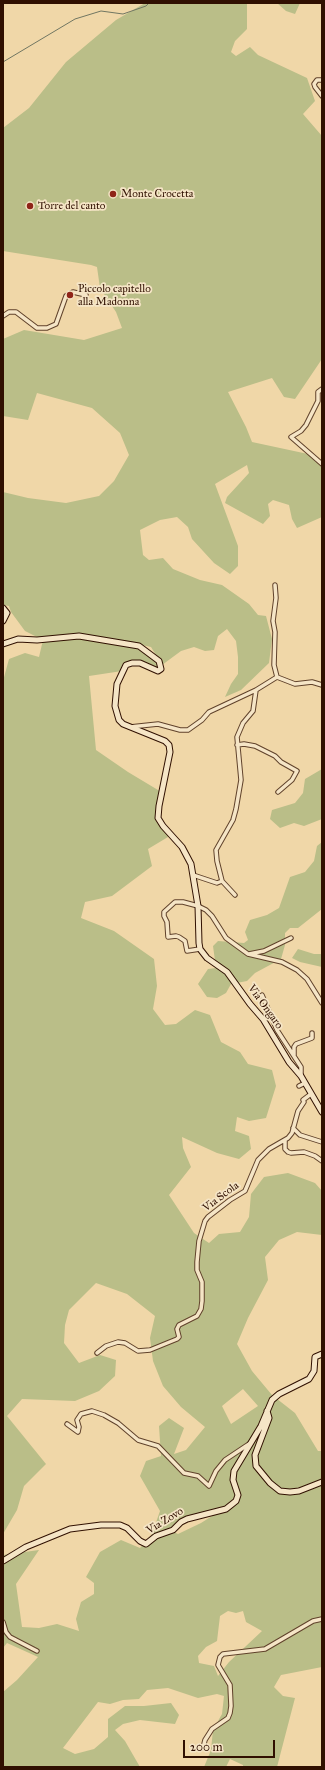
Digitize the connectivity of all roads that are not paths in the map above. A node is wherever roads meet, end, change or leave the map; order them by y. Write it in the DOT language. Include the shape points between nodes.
graph roads {
  1 [pos="322,80"];
  2 [pos="322,96"];
  3 [pos="86,295"];
  4 [pos="3,316"];
  5 [pos="322,390"];
  6 [pos="322,464"];
  7 [pos="275,585"];
  8 [pos="3,608"];
  9 [pos="3,621"];
  10 [pos="3,644"];
  11 [pos="277,677"];
  12 [pos="322,685"];
  13 [pos="256,690"];
  14 [pos="129,727"];
  15 [pos="236,745"];
  16 [pos="278,792"];
  17 [pos="192,875"];
  18 [pos="222,881"];
  19 [pos="235,895"];
  20 [pos="198,906"];
  21 [pos="291,938"];
  22 [pos="200,949"];
  23 [pos="248,954"];
  24 [pos="262,995"];
  25 [pos="322,1003"];
  26 [pos="312,1033"];
  27 [pos="294,1056"];
  28 [pos="301,1076"];
  29 [pos="305,1083"];
  30 [pos="299,1086"];
  31 [pos="311,1094"];
  32 [pos="322,1112"];
  33 [pos="293,1128"];
  34 [pos="285,1140"];
  35 [pos="322,1142"];
  36 [pos="322,1161"];
  37 [pos="97,1353"];
  38 [pos="322,1354"];
  39 [pos="267,1411"];
  40 [pos="67,1424"];
  41 [pos="250,1443"];
  42 [pos="322,1482"];
  43 [pos="3,1561"];
  44 [pos="322,1619"];
  45 [pos="3,1622"];
  46 [pos="38,1651"];
  47 [pos="203,1748"];
  1 -- 2 [label="street" via="317,80 314,84"];
  3 -- 4 [label="street" via="73,292 66,296 56,324 47,328 37,328 16,312 9,312"];
  5 -- 6 [label="street" via="318,392 318,401 306,425 291,437"];
  7 -- 11 [label="street" via="273,621 276,632 274,665"];
  8 -- 9 [label="main road" via="7,613"];
  10 -- 14 [label="main road" via="18,639 79,636 139,646 155,657 161,669 158,671 140,663 132,663 126,665 122,671 115,699 119,720"];
  11 -- 12 [label="street" via="296,684 312,682"];
  11 -- 13 [label="street"];
  13 -- 14 [label="street" via="209,712 188,730 153,723"];
  13 -- 15 [label="street" via="255,707 243,723"];
  14 -- 17 [label="main road" via="165,741 169,745 170,752 158,818 185,852"];
  15 -- 16 [label="street" via="255,746 297,771 292,780"];
  15 -- 18 [label="street" via="241,770 238,801 233,820 216,850"];
  17 -- 18 [label="street" via="217,883"];
  17 -- 20 [label="main road"];
  18 -- 19 [label="street"];
  20 -- 22 [label="main road"];
  20 -- 22 [label="street, Via Ongaro" via="177,902 164,912 164,916 168,937 176,936 185,941 187,951"];
  20 -- 23 [label="street" via="212,916 226,938"];
  21 -- 23 [label="street" via="264,951"];
  22 -- 28 [label="main road, Via Ongaro" via="207,958 227,972"];
  23 -- 25 [label="street" via="282,962 297,970 307,979"];
  24 -- 27 [label="street" via="277,1030"];
  26 -- 27 [label="street" via="312,1038 296,1044"];
  27 -- 28 [label="street" via="301,1067"];
  28 -- 29 [label="main road, Via Ongaro"];
  29 -- 30 [label="street"];
  29 -- 31 [label="main road, Via Ongaro"];
  31 -- 32 [label="main road, Via Ongaro"];
  31 -- 33 [label="street, Via Scola" via="303,1100"];
  33 -- 34 [label="street, Via Scola"];
  33 -- 35 [label="street" via="300,1135"];
  34 -- 36 [label="street" via="285,1149 288,1152 304,1152"];
  34 -- 37 [label="street, Via Scola" via="269,1149 258,1160 245,1191 205,1221 199,1241 197,1262 203,1291 201,1309 197,1316 179,1325 177,1340 143,1351 124,1343 112,1343"];
  38 -- 39 [label="main road" via="315,1357 312,1375 274,1397"];
  39 -- 41 [label="main road"];
  39 -- 42 [label="main road" via="269,1418 255,1455 256,1466 280,1491 299,1491"];
  40 -- 41 [label="street" via="78,1432 77,1420 81,1414 92,1411 104,1415 138,1440 158,1446 184,1473 198,1476 209,1486 225,1460"];
  41 -- 43 [label="main road, Via Zovo" via="233,1475 238,1495 226,1509 187,1519 174,1530 156,1536 146,1544 127,1528 120,1526 101,1525 70,1529 26,1547"];
  44 -- 47 [label="street" via="313,1621 265,1648 222,1655 219,1658 218,1664 230,1685 232,1706 229,1717 213,1727"];
  45 -- 46 [label="street" via="10,1637"];
}
